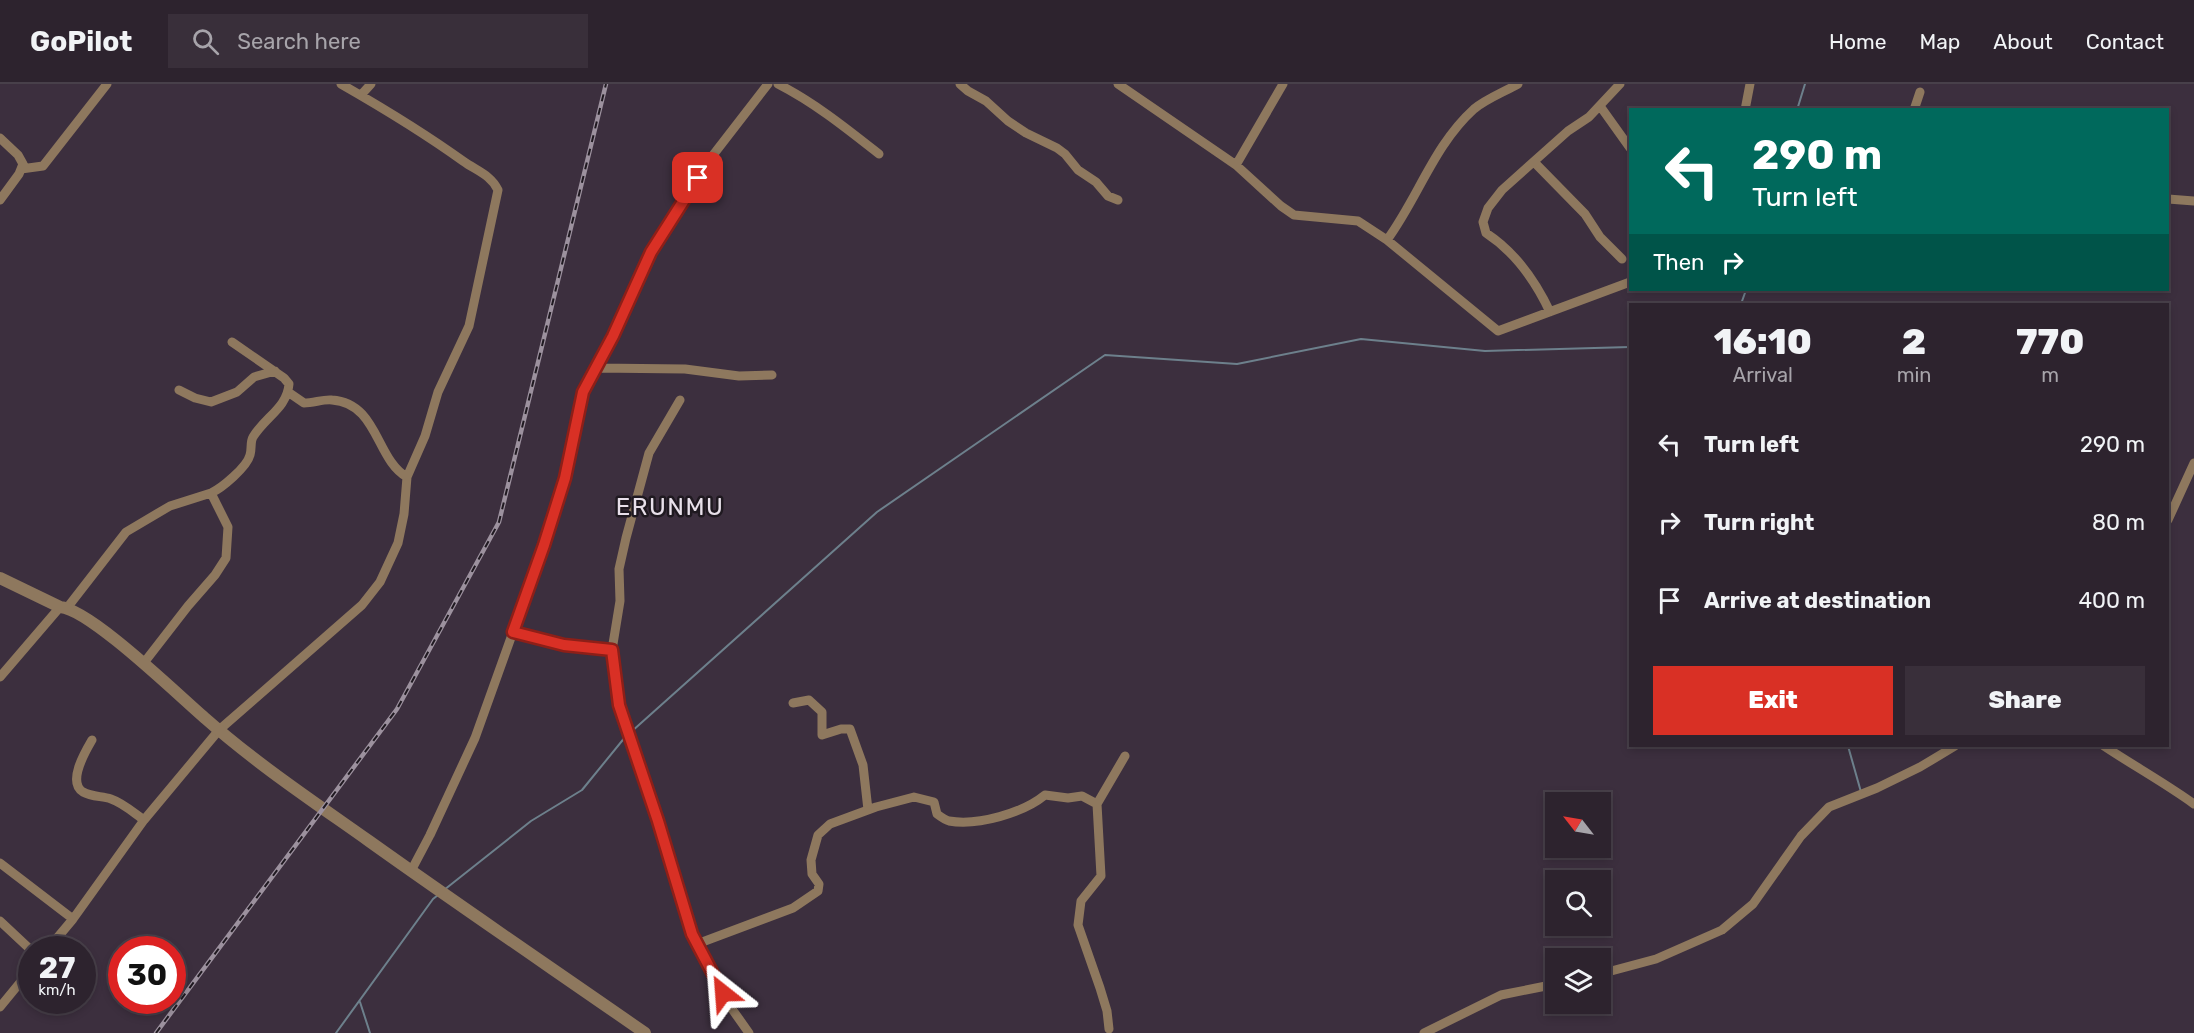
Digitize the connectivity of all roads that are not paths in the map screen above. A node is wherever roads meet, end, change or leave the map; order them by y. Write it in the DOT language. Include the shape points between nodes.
graph roads {
  1 [pos="107,84"];
  2 [pos="341,84"];
  3 [pos="371,84"];
  4 [pos="768,84"];
  5 [pos="778,84"];
  6 [pos="960,84"];
  7 [pos="1118,84"];
  8 [pos="1283,84"];
  9 [pos="1518,84"];
  10 [pos="1620,84"];
  11 [pos="1750,84"];
  12 [pos="1920,92"];
  13 [pos="361,95"];
  14 [pos="1600,106"];
  15 [pos="1745,108"];
  16 [pos="1915,108"];
  17 [pos="0,138"];
  18 [pos="1629,147"];
  19 [pos="879,154"];
  20 [pos="1535,163"];
  21 [pos="1236,165"];
  22 [pos="21,169"];
  23 [pos="2169,199"];
  24 [pos="0,200"];
  25 [pos="1118,200"];
  26 [pos="2194,201"];
  27 [pos="1387,240"];
  28 [pos="1622,259"];
  29 [pos="1629,282"];
  30 [pos="1550,312"];
  31 [pos="232,342"];
  32 [pos="597,368"];
  33 [pos="275,371"];
  34 [pos="772,375"];
  35 [pos="179,390"];
  36 [pos="288,392"];
  37 [pos="680,400"];
  38 [pos="2194,463"];
  39 [pos="407,477"];
  40 [pos="212,493"];
  41 [pos="2169,518"];
  42 [pos="0,578"];
  43 [pos="63,608"];
  44 [pos="513,632"];
  45 [pos="612,650"];
  46 [pos="143,664"];
  47 [pos="0,677"];
  48 [pos="793,703"];
  49 [pos="219,730"];
  50 [pos="92,740"];
  51 [pos="1953,747"];
  52 [pos="2106,747"];
  53 [pos="1125,756"];
  54 [pos="1097,804"];
  55 [pos="2194,804"];
  56 [pos="868,810"];
  57 [pos="144,820"];
  58 [pos="0,863"];
  59 [pos="411,871"];
  60 [pos="73,919"];
  61 [pos="0,921"];
  62 [pos="59,936"];
  63 [pos="18,938"];
  64 [pos="697,944"];
  65 [pos="1611,971"];
  66 [pos="18,985"];
  67 [pos="1545,986"];
  68 [pos="0,1007"];
  69 [pos="1109,1029"];
  70 [pos="645,1033"];
  71 [pos="748,1033"];
  72 [pos="1424,1033"];
  1 -- 22 [label="street" via="43,166"];
  2 -- 13 [label="street"];
  3 -- 13 [label="street"];
  4 -- 32 [label="street" via="710,159 651,252"];
  5 -- 19 [label="street" via="832,117"];
  6 -- 25 [label="street" via="1017,127 1057,148 1108,196"];
  7 -- 21 [label="street"];
  8 -- 21 [label="street"];
  9 -- 27 [label="street" via="1474,108 1437,155"];
  10 -- 14 [label="street"];
  11 -- 15 [label="street"];
  12 -- 16 [label="street"];
  13 -- 39 [label="street" via="488,176 498,190 469,326 438,392"];
  14 -- 18 [label="street"];
  14 -- 20 [label="street"];
  17 -- 22 [label="street" via="18,155 23,164"];
  20 -- 28 [label="street"];
  20 -- 30 [label="street" via="1502,190 1483,222 1486,233 1528,272"];
  21 -- 27 [label="street" via="1294,215 1358,221"];
  22 -- 24 [label="street"];
  23 -- 26 [label="street"];
  27 -- 30 [label="street" via="1498,331"];
  29 -- 30 [label="street"];
  31 -- 33 [label="street"];
  32 -- 34 [label="street"];
  32 -- 44 [label="street" via="583,392 565,478"];
  33 -- 35 [label="street" via="254,377 237,392 211,402"];
  33 -- 36 [label="street" via="289,384"];
  36 -- 39 [label="street" via="304,403 334,400 359,411 399,472"];
  36 -- 40 [label="street" via="281,406 252,437 245,465"];
  37 -- 45 [label="street" via="649,453 619,569 620,601"];
  38 -- 41 [label="street"];
  39 -- 49 [label="street" via="399,543 380,582 362,605"];
  40 -- 43 [label="street" via="170,506 126,532"];
  40 -- 46 [label="street" via="228,527 226,558"];
  42 -- 43 [label="street"];
  43 -- 46 [label="street" via="117,641"];
  43 -- 47 [label="street"];
  44 -- 45 [label="street" via="564,645"];
  44 -- 59 [label="street" via="475,738"];
  45 -- 64 [label="street" via="619,705"];
  46 -- 49 [label="street"];
  48 -- 56 [label="street" via="808,700 822,712 822,735 850,729 863,765"];
  49 -- 57 [label="street"];
  49 -- 59 [label="street"];
  50 -- 57 [label="street" via="78,770 80,791 113,800"];
  51 -- 65 [label="street" via="1876,788 1829,807 1801,836 1753,904 1722,930 1656,959"];
  52 -- 55 [label="street"];
  53 -- 54 [label="street"];
  54 -- 56 [label="street" via="1082,796 1045,795 1015,813 969,821 948,821 937,814 934,802 914,797"];
  54 -- 69 [label="street" via="1101,876 1082,901 1078,925 1107,1011"];
  56 -- 64 [label="street" via="830,824 818,834 811,860 818,891 793,908"];
  57 -- 60 [label="street"];
  58 -- 60 [label="street"];
  59 -- 70 [label="street"];
  60 -- 62 [label="street"];
  61 -- 63 [label="street"];
  64 -- 71 [label="street"];
  66 -- 68 [label="street"];
  67 -- 72 [label="street" via="1501,995"];
}
